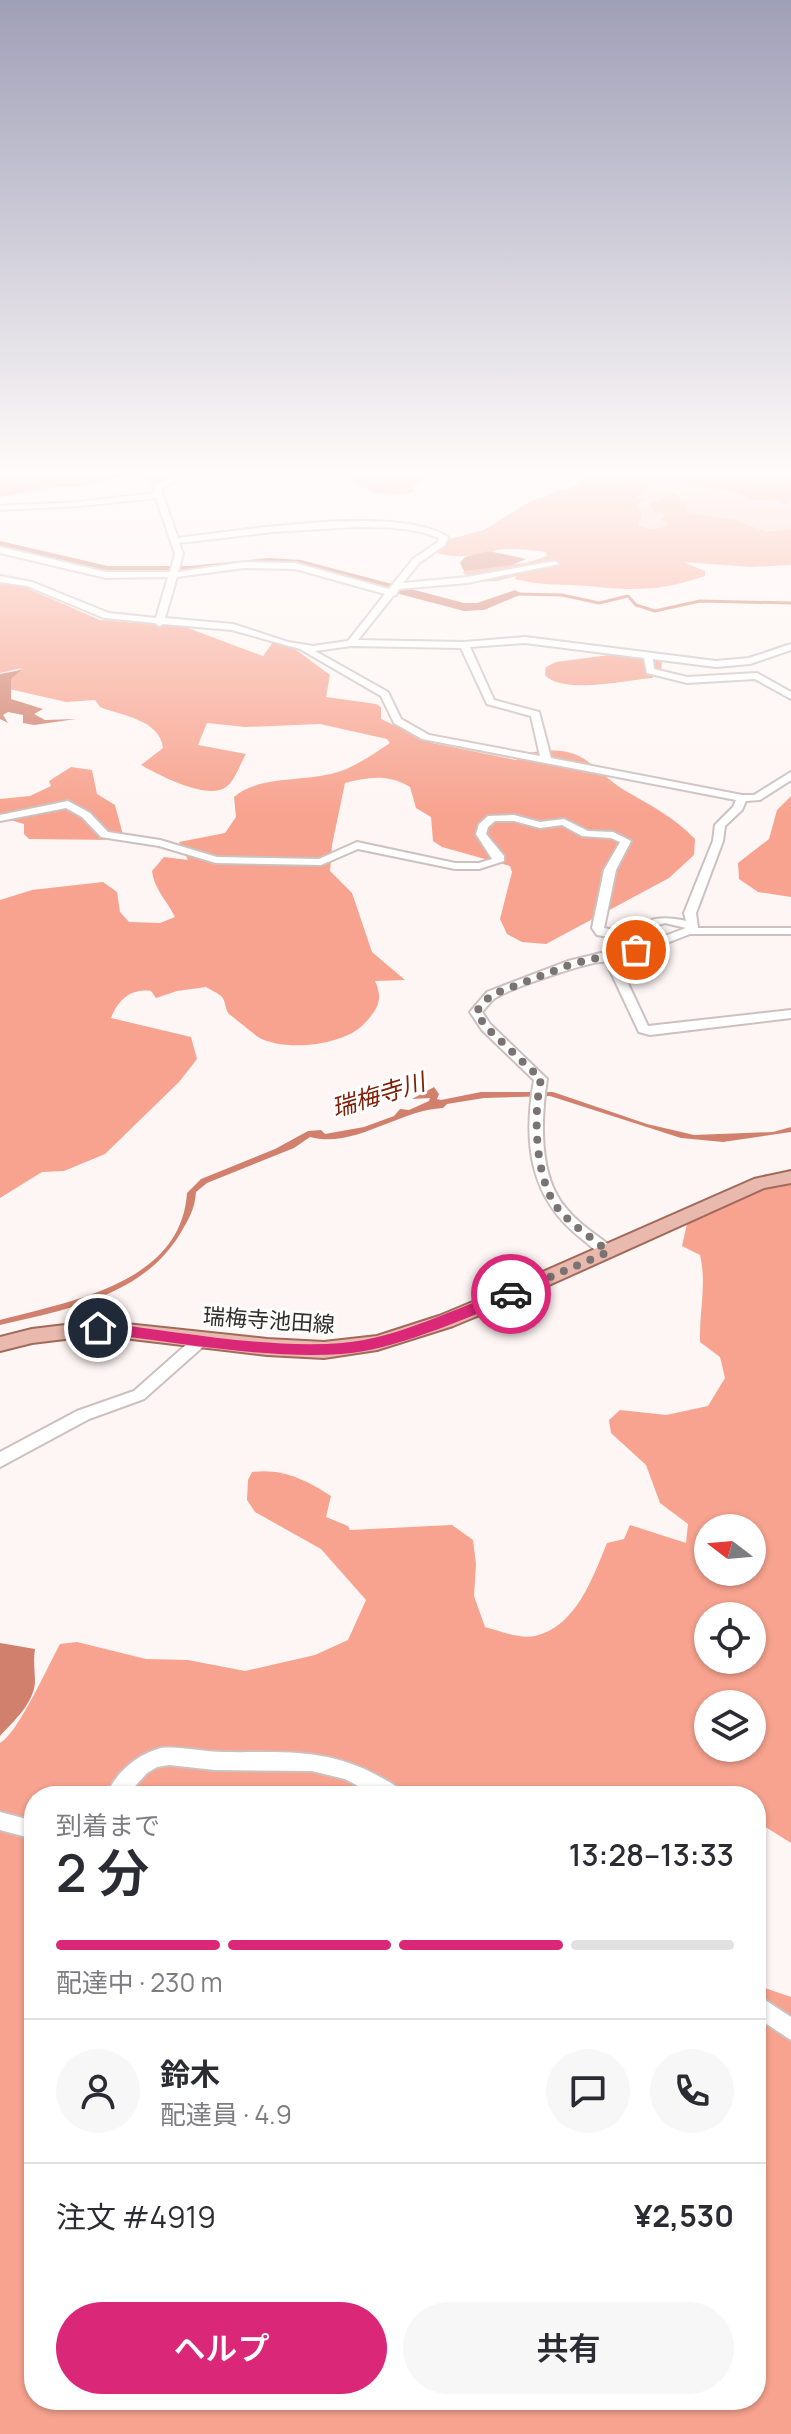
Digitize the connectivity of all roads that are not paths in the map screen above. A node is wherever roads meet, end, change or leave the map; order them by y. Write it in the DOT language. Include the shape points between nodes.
graph roads {
  1 [pos="40,589"];
  2 [pos="168,589"];
  3 [pos="390,589"];
  4 [pos="406,589"];
  5 [pos="396,590"];
  6 [pos="159,623"];
  7 [pos="351,643"];
  8 [pos="464,645"];
  9 [pos="300,647"];
  10 [pos="791,647"];
  11 [pos="648,658"];
  12 [pos="791,696"];
  13 [pos="546,758"];
  14 [pos="791,775"];
  15 [pos="742,798"];
  16 [pos="0,818"];
  17 [pos="692,928"];
  18 [pos="791,931"];
  19 [pos="611,960"];
  20 [pos="791,1014"];
  21 [pos="791,1177"];
  22 [pos="608,1252"];
  23 [pos="201,1340"];
  24 [pos="0,1344"];
  25 [pos="0,1460"];
  26 [pos="124,1786"];
  27 [pos="379,1786"];
  28 [pos="0,1821"];
  29 [pos="24,1827"];
  30 [pos="766,2011"];
  31 [pos="791,2030"];
  1 -- 6 [label="street" via="107,616"];
  2 -- 6 [label="street"];
  3 -- 5 [label="street"];
  4 -- 5 [label="street"];
  5 -- 7 [label="street"];
  6 -- 9 [label="street" via="233,627"];
  7 -- 8 [label="street"];
  7 -- 9 [label="street"];
  8 -- 11 [label="street" via="552,641"];
  8 -- 13 [label="street" via="490,702 536,714"];
  9 -- 13 [label="street" via="385,694 406,729 453,743"];
  10 -- 11 [label="street" via="735,664"];
  11 -- 12 [label="street" via="650,671 669,677 757,676"];
  13 -- 15 [label="street"];
  14 -- 15 [label="street" via="756,798"];
  15 -- 17 [label="street" via="720,825 690,913"];
  16 -- 17 [label="street" via="68,804 105,835 160,843 216,860 321,862 357,845 431,863 479,866 498,861 481,834 492,818 540,825 557,821 586,834 626,841 610,870 601,933 626,936 665,920"];
  17 -- 18 [label="street"];
  17 -- 19 [label="street"];
  19 -- 20 [label="street" via="643,1029"];
  19 -- 22 [label="street" via="601,957 572,964 491,995 476,1012 541,1079 535,1104 542,1165 555,1206"];
  21 -- 22 [label="main road, 瑞梅寺池田線" via="760,1183"];
  22 -- 23 [label="main road, 瑞梅寺池田線" via="446,1321 377,1343 324,1350"];
  23 -- 24 [label="main road, 瑞梅寺池田線" via="98,1328"];
  23 -- 25 [label="street" via="139,1395 83,1415"];
  26 -- 27 [label="street" via="145,1763 161,1757 327,1762"];
  28 -- 29 [label="street"];
  30 -- 31 [label="street"];
}
